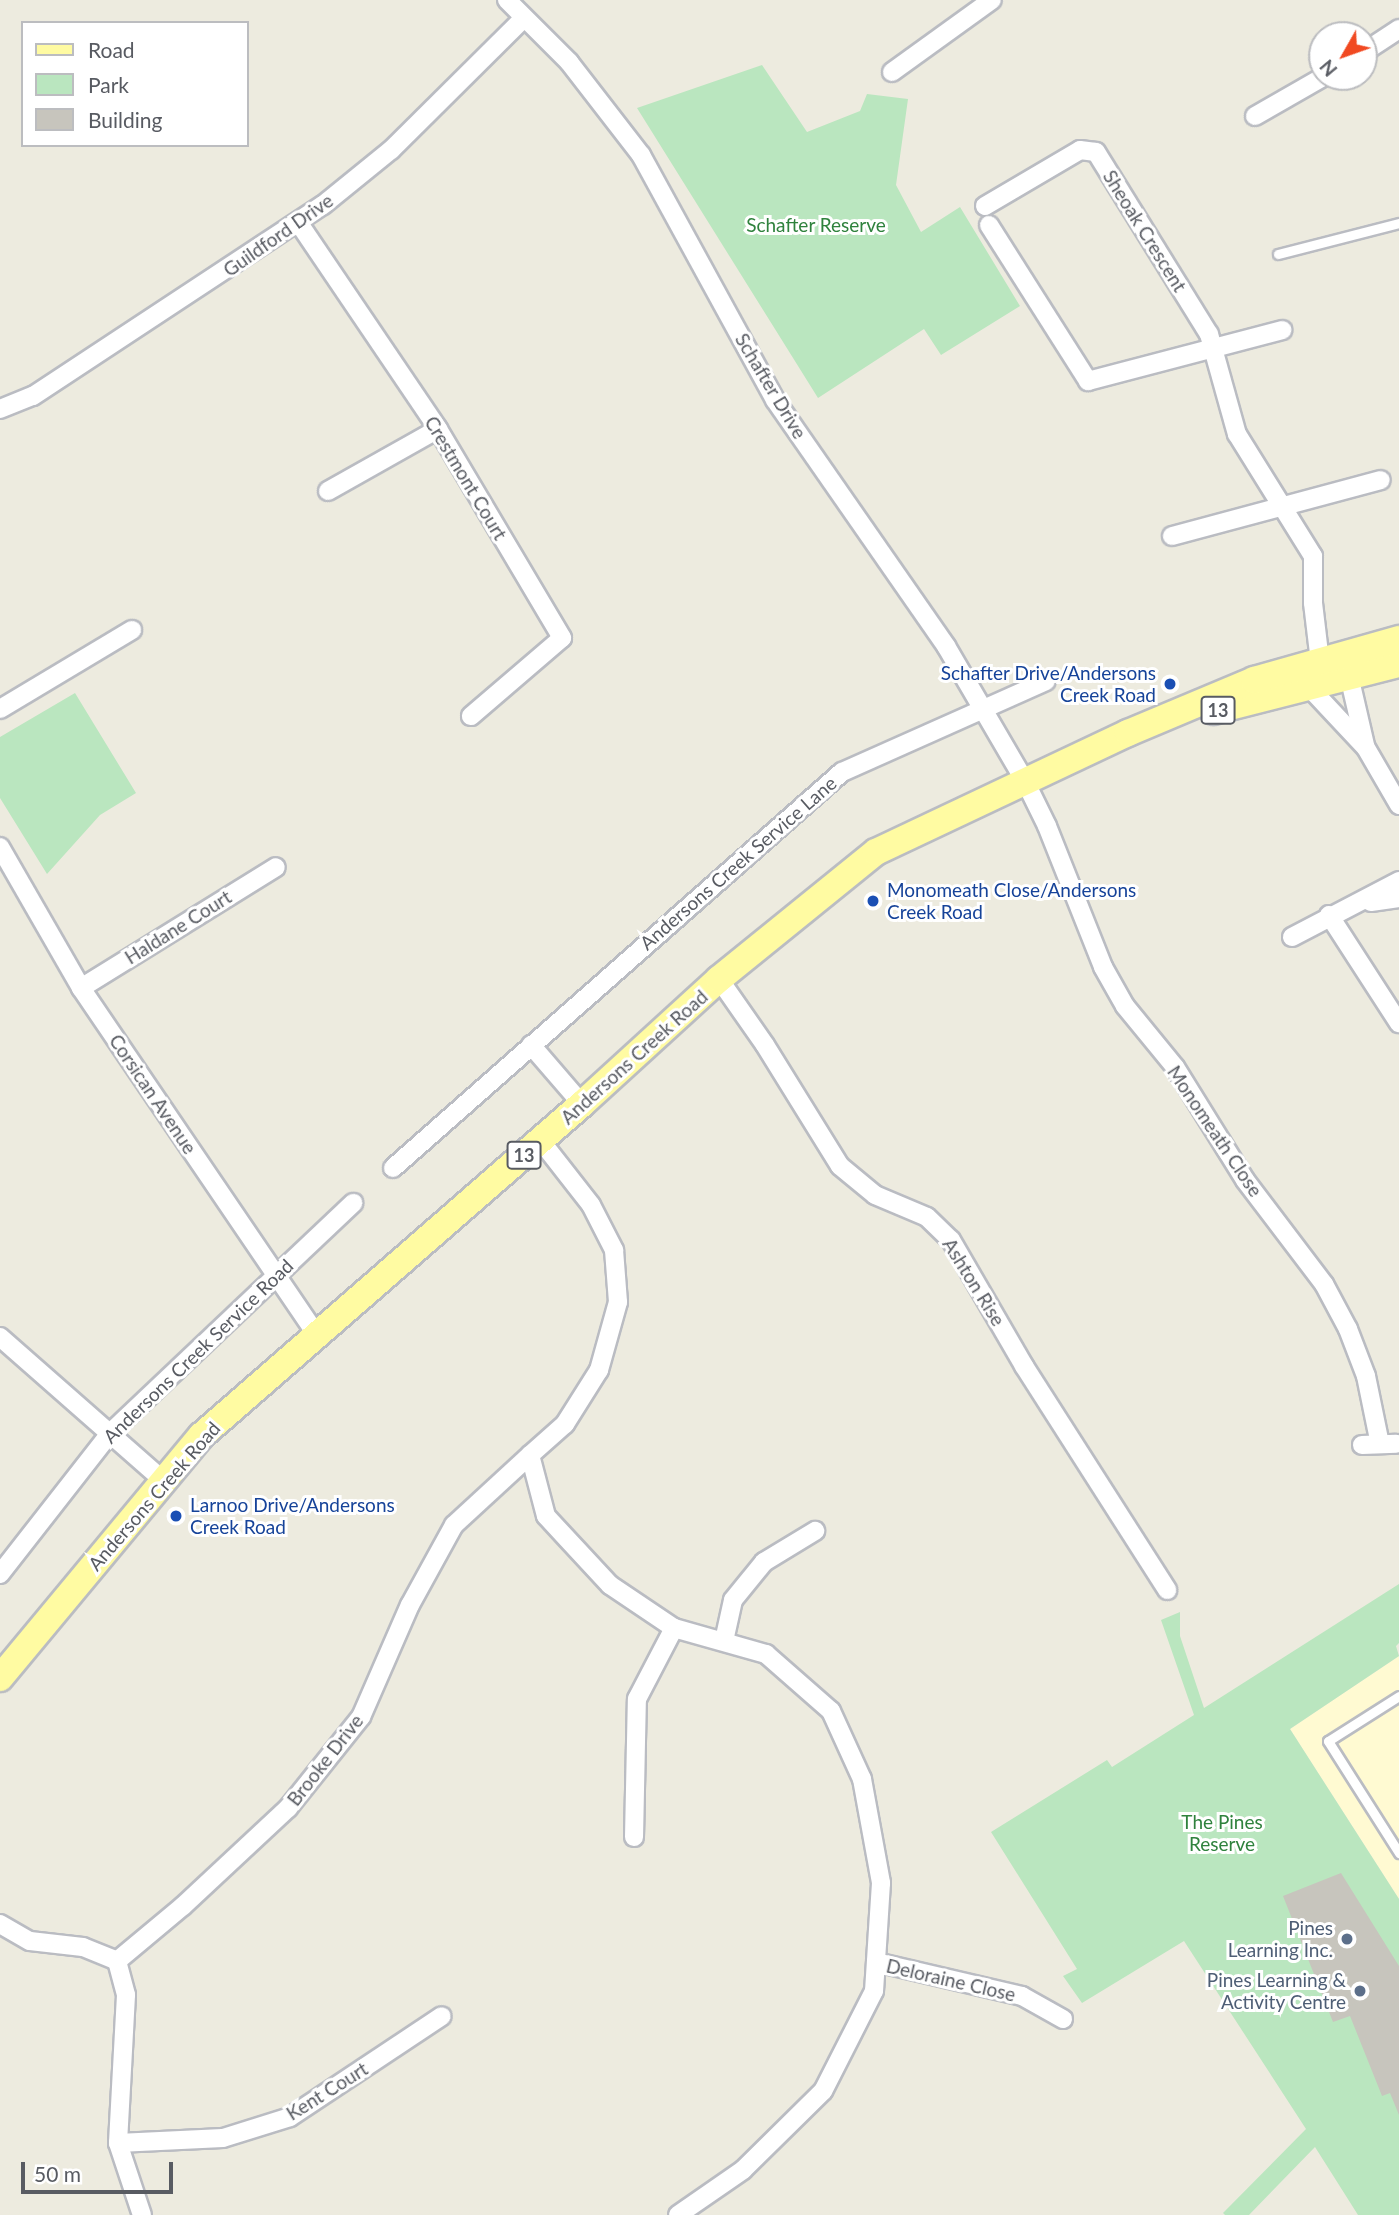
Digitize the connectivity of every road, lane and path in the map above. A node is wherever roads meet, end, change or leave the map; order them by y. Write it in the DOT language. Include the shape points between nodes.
graph roads {
  1 [pos="508,0"];
  2 [pos="992,0"];
  3 [pos="524,18"];
  4 [pos="1399,29"];
  5 [pos="1378,43"];
  6 [pos="892,72"];
  7 [pos="1308,86"];
  8 [pos="1255,117"];
  9 [pos="985,206"];
  10 [pos="298,222"];
  11 [pos="1399,223"];
  12 [pos="989,225"];
  13 [pos="1278,254"];
  14 [pos="1282,330"];
  15 [pos="1213,348"];
  16 [pos="0,409"];
  17 [pos="438,429"];
  18 [pos="1381,480"];
  19 [pos="328,491"];
  20 [pos="1282,506"];
  21 [pos="1172,536"];
  22 [pos="132,630"];
  23 [pos="1399,639"];
  24 [pos="1399,664"];
  25 [pos="1325,670"];
  26 [pos="1046,681"];
  27 [pos="0,709"];
  28 [pos="984,710"];
  29 [pos="471,716"];
  30 [pos="1366,748"];
  31 [pos="1025,780"];
  32 [pos="1399,805"];
  33 [pos="0,848"];
  34 [pos="276,867"];
  35 [pos="1399,881"];
  36 [pos="1399,898"];
  37 [pos="1357,904"];
  38 [pos="1329,915"];
  39 [pos="1293,937"];
  40 [pos="719,979"];
  41 [pos="81,988"];
  42 [pos="1399,1023"];
  43 [pos="531,1045"];
  44 [pos="582,1104"];
  45 [pos="541,1140"];
  46 [pos="393,1168"];
  47 [pos="353,1203"];
  48 [pos="276,1276"];
  49 [pos="316,1334"];
  50 [pos="0,1337"];
  51 [pos="110,1433"];
  52 [pos="1379,1444"];
  53 [pos="530,1455"];
  54 [pos="163,1480"];
  55 [pos="815,1531"];
  56 [pos="0,1574"];
  57 [pos="1167,1590"];
  58 [pos="674,1628"];
  59 [pos="724,1641"];
  60 [pos="0,1678"];
  61 [pos="1399,1696"];
  62 [pos="634,1837"];
  63 [pos="1399,1853"];
  64 [pos="0,1924"];
  65 [pos="117,1961"];
  66 [pos="876,1962"];
  67 [pos="442,2016"];
  68 [pos="1063,2019"];
  69 [pos="118,2143"];
  70 [pos="142,2215"];
  71 [pos="678,2215"];
  1 -- 3 [label="street, Schafter Drive"];
  2 -- 6 [label="street"];
  3 -- 10 [label="street, Guildford Drive" via="391,150"];
  3 -- 28 [label="street, Schafter Drive" via="569,62 641,155 775,400 946,646"];
  4 -- 5 [label="street"];
  7 -- 8 [label="street"];
  9 -- 15 [label="street, Sheoak Crescent" via="1080,150 1096,152 1209,334"];
  10 -- 16 [label="street, Guildford Drive" via="33,396"];
  10 -- 17 [label="street, Crestmont Court"];
  11 -- 13 [label="lane"];
  12 -- 15 [label="street" via="1088,381"];
  14 -- 15 [label="street"];
  15 -- 20 [label="street, Sheoak Crescent" via="1237,434"];
  17 -- 19 [label="street"];
  17 -- 29 [label="street, Crestmont Court" via="562,638"];
  18 -- 20 [label="street"];
  20 -- 21 [label="street"];
  20 -- 25 [label="street, Sheoak Crescent" via="1313,556 1313,603"];
  22 -- 27 [label="street"];
  23 -- 25 [label="main road, Andersons Creek Road / 13"];
  24 -- 25 [label="main road, Andersons Creek Road / 13"];
  25 -- 30 [label="street"];
  25 -- 30 [label="street, Sheoak Crescent" via="1353,706"];
  25 -- 31 [label="main road, Andersons Creek Road / 13" via="1254,680"];
  26 -- 28 [label="street, Andersons Creek Service Lane"];
  28 -- 31 [label="street, Schafter Drive"];
  28 -- 43 [label="street, Andersons Creek Service Lane" via="842,772"];
  30 -- 32 [label="street"];
  31 -- 40 [label="main road, Andersons Creek Road / 13" via="876,852"];
  31 -- 52 [label="street, Monomeath Close" via="1103,967 1125,1006 1174,1067 1245,1180 1324,1284 1348,1329 1366,1376"];
  33 -- 41 [label="street, Corsican Avenue"];
  34 -- 41 [label="street, Haldane Court"];
  35 -- 37 [label="street"];
  36 -- 37 [label="street"];
  37 -- 38 [label="street"];
  38 -- 39 [label="street"];
  38 -- 42 [label="street"];
  40 -- 44 [label="main road, Andersons Creek Road / 13"];
  40 -- 57 [label="street, Ashton Rise" via="840,1166 875,1195 928,1217 951,1240 1024,1366"];
  41 -- 48 [label="street, Corsican Avenue"];
  43 -- 44 [label="street"];
  43 -- 46 [label="street, Andersons Creek Service Lane"];
  44 -- 45 [label="main road, Andersons Creek Road / 13"];
  45 -- 49 [label="main road, Andersons Creek Road / 13"];
  45 -- 53 [label="street, Brooke Drive" via="591,1205 614,1251 618,1302 599,1370 565,1424"];
  47 -- 48 [label="street, Andersons Creek Service Road"];
  48 -- 49 [label="street, Corsican Avenue"];
  48 -- 51 [label="street, Andersons Creek Service Road"];
  49 -- 54 [label="main road, Andersons Creek Road / 13" via="201,1436"];
  50 -- 51 [label="street"];
  51 -- 54 [label="street"];
  51 -- 56 [label="street, Andersons Creek Service Road"];
  53 -- 58 [label="street" via="546,1516 610,1585"];
  53 -- 65 [label="street, Brooke Drive" via="454,1525 410,1605 361,1717 288,1808"];
  54 -- 60 [label="main road, Andersons Creek Road / 13"];
  55 -- 59 [label="street" via="764,1562 733,1600"];
  58 -- 59 [label="street"];
  58 -- 62 [label="street" via="637,1699"];
  59 -- 66 [label="street" via="766,1654 831,1711 862,1779 881,1883"];
  61 -- 63 [label="lane" via="1328,1741"];
  64 -- 65 [label="street" via="30,1941 83,1947"];
  65 -- 69 [label="street" via="126,1995"];
  66 -- 68 [label="street, Deloraine Close" via="1021,1996"];
  66 -- 71 [label="street" via="874,1992 823,2091 743,2170"];
  67 -- 69 [label="street, Kent Court" via="290,2118 223,2138"];
  69 -- 70 [label="street"];
}
